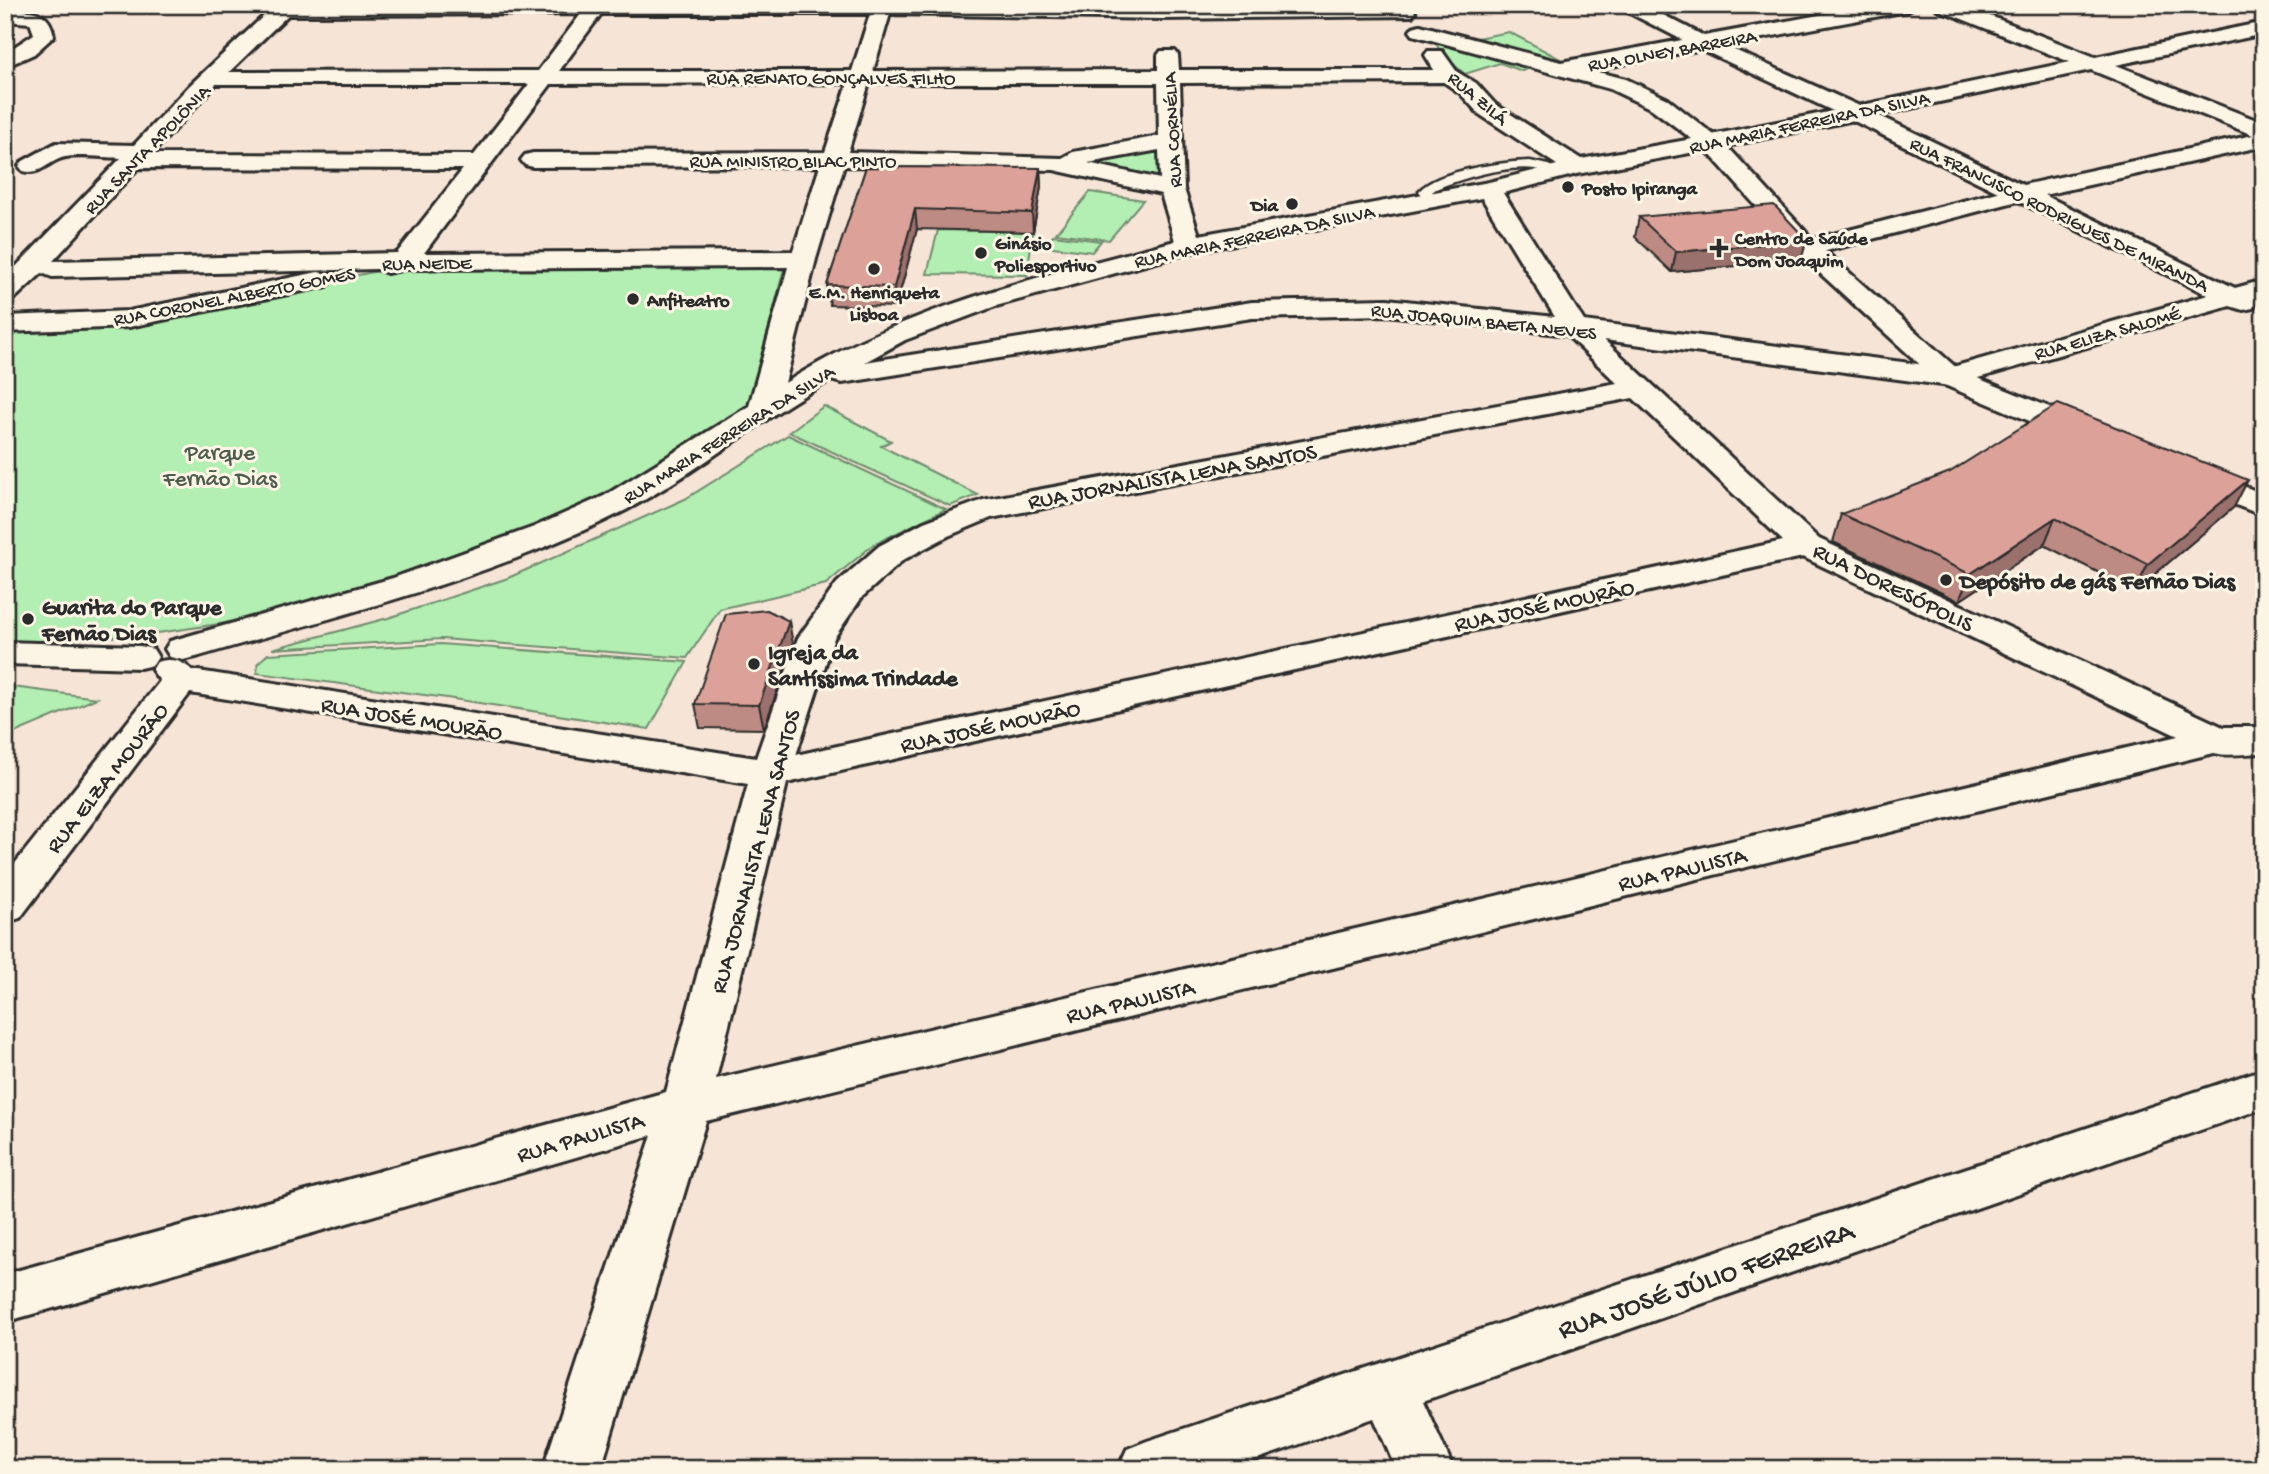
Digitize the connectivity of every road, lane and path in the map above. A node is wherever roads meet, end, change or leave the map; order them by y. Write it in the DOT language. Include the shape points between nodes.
graph roads {
  1 [pos="1629,5"];
  2 [pos="1908,5"];
  3 [pos="1944,5"];
  4 [pos="279,7"];
  5 [pos="883,7"];
  6 [pos="596,8"];
  7 [pos="1161,9"];
  8 [pos="1405,9"];
  9 [pos="5,15"];
  10 [pos="2264,28"];
  11 [pos="1420,31"];
  12 [pos="1703,43"];
  13 [pos="5,61"];
  14 [pos="2092,62"];
  15 [pos="1560,69"];
  16 [pos="1449,76"];
  17 [pos="860,77"];
  18 [pos="213,78"];
  19 [pos="1168,79"];
  20 [pos="542,80"];
  21 [pos="1856,113"];
  22 [pos="2264,131"];
  23 [pos="2264,139"];
  24 [pos="1171,141"];
  25 [pos="1711,142"];
  26 [pos="138,157"];
  27 [pos="832,159"];
  28 [pos="533,160"];
  29 [pos="481,162"];
  30 [pos="1054,163"];
  31 [pos="32,166"];
  32 [pos="1567,169"];
  33 [pos="1172,188"];
  34 [pos="1489,189"];
  35 [pos="2022,193"];
  36 [pos="1431,200"];
  37 [pos="1189,245"];
  38 [pos="1807,248"];
  39 [pos="803,259"];
  40 [pos="405,261"];
  41 [pos="52,269"];
  42 [pos="2264,288"];
  43 [pos="5,292"];
  44 [pos="2232,297"];
  45 [pos="2264,312"];
  46 [pos="5,324"];
  47 [pos="1575,328"];
  48 [pos="1950,377"];
  49 [pos="811,379"];
  50 [pos="1640,388"];
  51 [pos="763,409"];
  52 [pos="2112,444"];
  53 [pos="2162,464"];
  54 [pos="2263,505"];
  55 [pos="1807,545"];
  56 [pos="5,653"];
  57 [pos="168,664"];
  58 [pos="2216,740"];
  59 [pos="2264,740"];
  60 [pos="2264,760"];
  61 [pos="770,774"];
  62 [pos="5,908"];
  63 [pos="2264,1088"];
  64 [pos="686,1106"];
  65 [pos="5,1298"];
  66 [pos="1388,1387"];
  67 [pos="572,1469"];
  68 [pos="1147,1469"];
  69 [pos="1425,1469"];
  1 -- 12 [label="street, RUA FRANCISCO RODRIGUES DE MIRANDA"];
  2 -- 12 [label="street, RUA OLNEY BARREIRA"];
  3 -- 14 [label="street"];
  4 -- 6 [label="street"];
  4 -- 18 [label="street, RUA SANTA APOLÔNIA"];
  5 -- 6 [label="street"];
  5 -- 7 [label="street"];
  5 -- 17 [label="street"];
  6 -- 20 [label="street"];
  7 -- 8 [label="street"];
  7 -- 19 [label="street, RUA CORNÉLIA"];
  8 -- 11 [label="street, RUA ZILÁ"];
  9 -- 13 [label="street" via="35,18 42,23 44,36"];
  10 -- 14 [label="street, RUA MARIA FERREIRA DA SILVA"];
  11 -- 15 [label="street"];
  11 -- 16 [label="street, RUA ZILÁ"];
  12 -- 15 [label="street, RUA OLNEY BARREIRA"];
  12 -- 21 [label="street, RUA FRANCISCO RODRIGUES DE MIRANDA"];
  14 -- 21 [label="street, RUA MARIA FERREIRA DA SILVA"];
  14 -- 22 [label="street"];
  15 -- 25 [label="street" via="1631,89 1671,111"];
  16 -- 19 [label="street, RUA RENATO GONÇALVES FILHO"];
  16 -- 32 [label="street, RUA ZILÁ"];
  17 -- 19 [label="street, RUA RENATO GONÇALVES FILHO"];
  17 -- 20 [label="street, RUA RENATO GONÇALVES FILHO"];
  17 -- 27 [label="street"];
  18 -- 20 [label="street, RUA RENATO GONÇALVES FILHO"];
  18 -- 26 [label="street, RUA SANTA APOLÔNIA"];
  19 -- 24 [label="street, RUA CORNÉLIA"];
  20 -- 29 [label="street"];
  21 -- 25 [label="street, RUA MARIA FERREIRA DA SILVA"];
  21 -- 35 [label="street, RUA FRANCISCO RODRIGUES DE MIRANDA"];
  23 -- 35 [label="street"];
  24 -- 30 [label="street, RUA MINISTRO BILAC PINTO"];
  24 -- 33 [label="street, RUA CORNÉLIA"];
  25 -- 32 [label="street, RUA MARIA FERREIRA DA SILVA"];
  25 -- 38 [label="street"];
  26 -- 29 [label="street"];
  26 -- 31 [label="street" via="56,150"];
  26 -- 43 [label="street, RUA SANTA APOLÔNIA"];
  27 -- 28 [label="street, RUA MINISTRO BILAC PINTO"];
  27 -- 30 [label="street, RUA MINISTRO BILAC PINTO"];
  27 -- 39 [label="street"];
  29 -- 40 [label="street"];
  30 -- 33 [label="street, RUA MINISTRO BILAC PINTO"];
  32 -- 34 [label="street, RUA MARIA FERREIRA DA SILVA"];
  32 -- 36 [label="lane" via="1514,166 1428,186 1425,191"];
  33 -- 37 [label="street, RUA CORNÉLIA"];
  34 -- 36 [label="street, RUA MARIA FERREIRA DA SILVA"];
  34 -- 47 [label="street, RUA DORESÓPOLIS"];
  35 -- 38 [label="street"];
  35 -- 44 [label="street, RUA FRANCISCO RODRIGUES DE MIRANDA"];
  36 -- 37 [label="street, RUA MARIA FERREIRA DA SILVA"];
  37 -- 49 [label="street, RUA MARIA FERREIRA DA SILVA" via="939,316"];
  38 -- 48 [label="street"];
  39 -- 40 [label="street, RUA NEIDE"];
  39 -- 51 [label="street"];
  40 -- 41 [label="street, RUA NEIDE"];
  40 -- 46 [label="street, RUA CORONEL ALBERTO GOMES" via="129,319"];
  42 -- 44 [label="street, RUA ELIZA SALOMÉ"];
  44 -- 45 [label="street, RUA FRANCISCO RODRIGUES DE MIRANDA"];
  44 -- 48 [label="street, RUA ELIZA SALOMÉ"];
  47 -- 48 [label="street, RUA JOAQUIM BAETA NEVES"];
  47 -- 49 [label="street, RUA JOAQUIM BAETA NEVES" via="1387,307 1252,310"];
  47 -- 50 [label="street, RUA DORESÓPOLIS"];
  48 -- 52 [label="street"];
  49 -- 51 [label="street, RUA MARIA FERREIRA DA SILVA"];
  50 -- 55 [label="street, RUA DORESÓPOLIS"];
  50 -- 61 [label="street, RUA JORNALISTA LENA SANTOS" via="983,510 936,529 891,552 849,590 816,638"];
  51 -- 57 [label="street, RUA MARIA FERREIRA DA SILVA" via="657,479 546,534"];
  53 -- 54 [label="street"];
  55 -- 58 [label="street, RUA DORESÓPOLIS"];
  55 -- 61 [label="street, RUA JOSÉ MOURÃO"];
  56 -- 57 [label="street, RUA MARIA FERREIRA DA SILVA"];
  57 -- 61 [label="street, RUA JOSÉ MOURÃO"];
  57 -- 62 [label="street, RUA ELZA MOURÃO"];
  58 -- 59 [label="street, RUA PAULISTA"];
  58 -- 60 [label="street, RUA DORESÓPOLIS"];
  58 -- 64 [label="street, RUA PAULISTA"];
  61 -- 64 [label="street, RUA JORNALISTA LENA SANTOS"];
  63 -- 66 [label="street, RUA JOSÉ JÚLIO FERREIRA"];
  64 -- 65 [label="street, RUA PAULISTA"];
  64 -- 67 [label="street, RUA JORNALISTA LENA SANTOS"];
  66 -- 68 [label="street, RUA JOSÉ JÚLIO FERREIRA"];
  66 -- 69 [label="street"];
}
